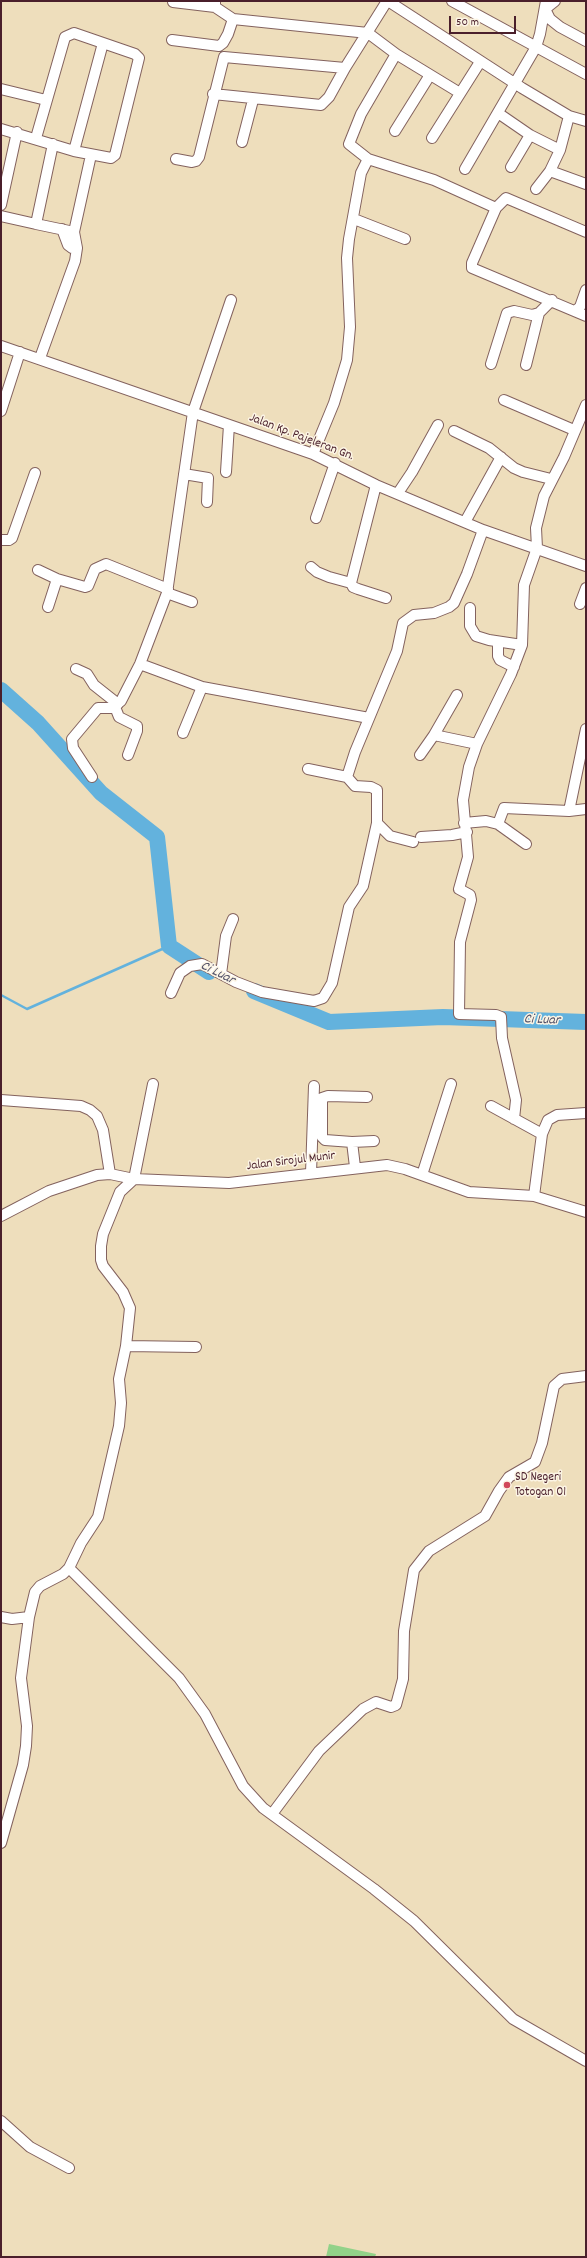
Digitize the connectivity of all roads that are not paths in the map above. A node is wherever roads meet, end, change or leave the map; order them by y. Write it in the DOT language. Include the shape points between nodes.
graph roads {
  1 [pos="388,1"];
  2 [pos="452,1"];
  3 [pos="555,1"];
  4 [pos="173,2"];
  5 [pos="215,4"];
  6 [pos="546,5"];
  7 [pos="233,19"];
  8 [pos="368,33"];
  9 [pos="585,37"];
  10 [pos="172,40"];
  11 [pos="103,43"];
  12 [pos="536,47"];
  13 [pos="396,54"];
  14 [pos="480,62"];
  15 [pos="345,68"];
  16 [pos="586,74"];
  17 [pos="430,75"];
  18 [pos="515,84"];
  19 [pos="1,89"];
  20 [pos="460,93"];
  21 [pos="213,94"];
  22 [pos="46,100"];
  23 [pos="253,100"];
  24 [pos="498,113"];
  25 [pos="569,116"];
  26 [pos="586,121"];
  27 [pos="1,129"];
  28 [pos="395,131"];
  29 [pos="17,132"];
  30 [pos="530,135"];
  31 [pos="36,138"];
  32 [pos="432,138"];
  33 [pos="242,142"];
  34 [pos="53,144"];
  35 [pos="560,150"];
  36 [pos="74,151"];
  37 [pos="91,155"];
  38 [pos="176,159"];
  39 [pos="368,159"];
  40 [pos="511,167"];
  41 [pos="465,169"];
  42 [pos="550,171"];
  43 [pos="586,184"];
  44 [pos="536,189"];
  45 [pos="1,205"];
  46 [pos="496,208"];
  47 [pos="1,216"];
  48 [pos="354,219"];
  49 [pos="36,224"];
  50 [pos="62,229"];
  51 [pos="74,232"];
  52 [pos="586,232"];
  53 [pos="405,239"];
  54 [pos="77,248"];
  55 [pos="586,290"];
  56 [pos="232,300"];
  57 [pos="552,300"];
  58 [pos="576,310"];
  59 [pos="539,313"];
  60 [pos="586,316"];
  61 [pos="1,346"];
  62 [pos="20,352"];
  63 [pos="40,358"];
  64 [pos="491,364"];
  65 [pos="526,365"];
  66 [pos="504,400"];
  67 [pos="586,405"];
  68 [pos="1,411"];
  69 [pos="194,412"];
  70 [pos="229,425"];
  71 [pos="438,425"];
  72 [pos="574,430"];
  73 [pos="454,431"];
  74 [pos="313,454"];
  75 [pos="501,457"];
  76 [pos="335,463"];
  77 [pos="226,472"];
  78 [pos="35,473"];
  79 [pos="184,474"];
  80 [pos="551,478"];
  81 [pos="376,485"];
  82 [pos="398,493"];
  83 [pos="206,502"];
  84 [pos="316,518"];
  85 [pos="465,522"];
  86 [pos="483,530"];
  87 [pos="1,540"];
  88 [pos="537,548"];
  89 [pos="311,566"];
  90 [pos="586,566"];
  91 [pos="38,570"];
  92 [pos="57,579"];
  93 [pos="352,582"];
  94 [pos="586,588"];
  95 [pos="168,591"];
  96 [pos="386,598"];
  97 [pos="192,602"];
  98 [pos="580,604"];
  99 [pos="48,607"];
  100 [pos="470,608"];
  101 [pos="498,642"];
  102 [pos="522,645"];
  103 [pos="140,664"];
  104 [pos="514,667"];
  105 [pos="76,669"];
  106 [pos="202,687"];
  107 [pos="457,695"];
  108 [pos="116,705"];
  109 [pos="369,718"];
  110 [pos="586,729"];
  111 [pos="183,733"];
  112 [pos="434,735"];
  113 [pos="477,744"];
  114 [pos="128,755"];
  115 [pos="420,755"];
  116 [pos="308,769"];
  117 [pos="92,777"];
  118 [pos="347,778"];
  119 [pos="586,808"];
  120 [pos="569,811"];
  121 [pos="377,823"];
  122 [pos="498,824"];
  123 [pos="465,827"];
  124 [pos="526,844"];
  125 [pos="233,919"];
  126 [pos="221,974"];
  127 [pos="171,993"];
  128 [pos="153,1084"];
  129 [pos="451,1084"];
  130 [pos="314,1086"];
  131 [pos="366,1097"];
  132 [pos="1,1100"];
  133 [pos="491,1106"];
  134 [pos="586,1113"];
  135 [pos="514,1119"];
  136 [pos="542,1134"];
  137 [pos="374,1140"];
  138 [pos="352,1142"];
  139 [pos="355,1167"];
  140 [pos="311,1172"];
  141 [pos="110,1174"];
  142 [pos="422,1175"];
  143 [pos="134,1179"];
  144 [pos="534,1196"];
  145 [pos="586,1212"];
  146 [pos="1,1216"];
  147 [pos="126,1346"];
  148 [pos="196,1347"];
  149 [pos="586,1376"];
  150 [pos="70,1568"];
  151 [pos="1,1617"];
  152 [pos="29,1617"];
  153 [pos="272,1814"];
  154 [pos="1,1843"];
  155 [pos="586,2061"];
  156 [pos="1,2121"];
  157 [pos="69,2168"];
  1 -- 8 [label="street"];
  1 -- 14 [label="street"];
  2 -- 12 [label="street"];
  3 -- 6 [label="street"];
  4 -- 5 [label="street"];
  5 -- 7 [label="street"];
  6 -- 9 [label="street" via="550,19 560,27"];
  6 -- 12 [label="street"];
  7 -- 8 [label="street"];
  7 -- 10 [label="street" via="228,34 219,46"];
  8 -- 13 [label="street"];
  8 -- 15 [label="street"];
  11 -- 22 [label="street" via="74,33 65,37"];
  11 -- 36 [label="street"];
  11 -- 37 [label="street" via="135,54 140,62 115,155 105,158"];
  12 -- 16 [label="street"];
  12 -- 18 [label="street"];
  13 -- 17 [label="street"];
  13 -- 39 [label="street" via="361,114 349,141"];
  14 -- 18 [label="street"];
  14 -- 20 [label="street"];
  15 -- 21 [label="street" via="224,57"];
  15 -- 23 [label="street" via="321,105"];
  17 -- 20 [label="street"];
  17 -- 28 [label="street"];
  18 -- 24 [label="street"];
  18 -- 25 [label="street"];
  19 -- 22 [label="street"];
  20 -- 32 [label="street"];
  21 -- 23 [label="street"];
  21 -- 38 [label="street" via="199,157 192,162"];
  22 -- 31 [label="street"];
  23 -- 33 [label="street"];
  24 -- 30 [label="street"];
  24 -- 41 [label="street"];
  25 -- 26 [label="street"];
  25 -- 35 [label="street"];
  27 -- 29 [label="street"];
  29 -- 31 [label="street"];
  29 -- 45 [label="street"];
  30 -- 35 [label="street"];
  30 -- 40 [label="street"];
  31 -- 34 [label="street"];
  34 -- 36 [label="street"];
  34 -- 49 [label="street"];
  35 -- 42 [label="street"];
  36 -- 37 [label="street"];
  37 -- 51 [label="street"];
  39 -- 46 [label="street" via="434,180"];
  39 -- 48 [label="street" via="361,174"];
  42 -- 43 [label="street"];
  42 -- 44 [label="street"];
  46 -- 52 [label="street" via="504,199 508,199"];
  46 -- 57 [label="street" via="474,257 472,268"];
  47 -- 49 [label="street"];
  48 -- 53 [label="street"];
  48 -- 74 [label="street" via="347,258 350,327 347,360 334,403"];
  49 -- 50 [label="street"];
  50 -- 51 [label="street"];
  50 -- 54 [label="street" via="68,245"];
  51 -- 54 [label="street"];
  54 -- 63 [label="street" via="75,261"];
  55 -- 58 [label="street" via="580,307"];
  56 -- 69 [label="street"];
  57 -- 58 [label="street"];
  57 -- 59 [label="street"];
  58 -- 60 [label="street"];
  59 -- 64 [label="street" via="507,313"];
  59 -- 65 [label="street"];
  61 -- 62 [label="street, Jalan Kp. Pajeleran Gn."];
  62 -- 63 [label="street, Jalan Kp. Pajeleran Gn."];
  62 -- 68 [label="street"];
  63 -- 69 [label="street, Jalan Kp. Pajeleran Gn."];
  66 -- 72 [label="street"];
  67 -- 72 [label="street"];
  69 -- 70 [label="street, Jalan Kp. Pajeleran Gn."];
  69 -- 79 [label="street"];
  70 -- 74 [label="street, Jalan Kp. Pajeleran Gn."];
  70 -- 77 [label="street"];
  71 -- 82 [label="street"];
  72 -- 80 [label="street" via="564,457"];
  73 -- 75 [label="street" via="489,448"];
  74 -- 76 [label="street, Jalan Kp. Pajeleran Gn."];
  75 -- 80 [label="street" via="523,472"];
  75 -- 85 [label="street"];
  76 -- 81 [label="street, Jalan Kp. Pajeleran Gn."];
  76 -- 84 [label="street"];
  78 -- 87 [label="street" via="12,538"];
  79 -- 83 [label="street" via="208,478"];
  79 -- 95 [label="street"];
  80 -- 88 [label="street" via="539,511 536,528"];
  81 -- 82 [label="street, Jalan Kp. Pajeleran Gn."];
  81 -- 93 [label="street"];
  82 -- 85 [label="street, Jalan Kp. Pajeleran Gn."];
  85 -- 86 [label="street, Jalan Kp. Pajeleran Gn."];
  86 -- 88 [label="street, Jalan Kp. Pajeleran Gn."];
  86 -- 109 [label="street" via="463,586 454,603 434,613 414,615 403,623 397,651"];
  88 -- 90 [label="street, Jalan Kp. Pajeleran Gn."];
  88 -- 102 [label="street" via="524,585"];
  89 -- 93 [label="street" via="329,577"];
  91 -- 92 [label="street"];
  92 -- 95 [label="street" via="86,587 95,569 106,564"];
  92 -- 99 [label="street"];
  93 -- 96 [label="street" via="353,587"];
  94 -- 98 [label="street"];
  95 -- 97 [label="street"];
  95 -- 103 [label="street"];
  100 -- 101 [label="street" via="472,631 479,638"];
  101 -- 102 [label="street"];
  101 -- 104 [label="street" via="500,660"];
  102 -- 104 [label="street"];
  103 -- 106 [label="street"];
  103 -- 108 [label="street"];
  104 -- 113 [label="street"];
  105 -- 108 [label="street" via="87,674 94,685"];
  106 -- 109 [label="street"];
  106 -- 111 [label="street"];
  107 -- 112 [label="street"];
  108 -- 114 [label="street" via="119,717 137,726"];
  108 -- 117 [label="street" via="98,708 72,739 73,748"];
  109 -- 118 [label="street"];
  110 -- 120 [label="street"];
  112 -- 113 [label="street"];
  112 -- 115 [label="street"];
  113 -- 123 [label="street" via="465,784"];
  116 -- 118 [label="street"];
  118 -- 121 [label="street" via="355,786 377,790"];
  119 -- 120 [label="street"];
  120 -- 122 [label="street" via="504,808"];
  121 -- 123 [label="street" via="390,836 417,840 452,835"];
  121 -- 126 [label="street" via="363,886 349,907 332,983 323,998 314,1001 262,992"];
  122 -- 123 [label="street" via="486,821"];
  122 -- 124 [label="street"];
  123 -- 135 [label="street" via="467,860 459,889 470,895 471,900 460,942 460,1014 501,1017 502,1038 516,1100"];
  125 -- 126 [label="street" via="226,936"];
  126 -- 127 [label="street" via="210,967 197,965 180,973"];
  128 -- 143 [label="street"];
  129 -- 142 [label="street"];
  130 -- 140 [label="street"];
  131 -- 138 [label="street" via="322,1098 322,1137 325,1140"];
  132 -- 141 [label="street" via="81,1106 90,1110 98,1116 103,1130"];
  133 -- 135 [label="street"];
  134 -- 136 [label="street" via="552,1116"];
  135 -- 136 [label="street"];
  136 -- 144 [label="street"];
  137 -- 138 [label="street"];
  138 -- 139 [label="street"];
  139 -- 140 [label="street, Jalan Sirojul Munir"];
  139 -- 142 [label="street, Jalan Sirojul Munir" via="387,1165"];
  140 -- 143 [label="street, Jalan Sirojul Munir" via="229,1183"];
  141 -- 143 [label="street, Jalan Sirojul Munir"];
  141 -- 146 [label="street, Jalan Sirojul Munir" via="88,1176 49,1191"];
  142 -- 144 [label="street, Jalan Sirojul Munir" via="469,1192"];
  143 -- 147 [label="street" via="120,1192 103,1234 101,1246 103,1266 124,1292 130,1308"];
  144 -- 145 [label="street, Jalan Sirojul Munir"];
  147 -- 148 [label="street"];
  147 -- 150 [label="street" via="119,1379 119,1426 101,1509"];
  149 -- 153 [label="street" via="562,1379 554,1386 542,1443 535,1462 509,1478 499,1490 485,1516 429,1551 414,1570 404,1631 403,1679 396,1705 391,1707 376,1702 363,1710 319,1751"];
  150 -- 152 [label="street" via="40,1586 35,1592"];
  150 -- 153 [label="street" via="179,1678 205,1714 243,1786 262,1808"];
  151 -- 152 [label="street"];
  152 -- 154 [label="street" via="21,1678 27,1726 26,1746 16,1793"];
  153 -- 155 [label="street" via="414,1921 513,2019"];
  156 -- 157 [label="street" via="30,2147"];
}
